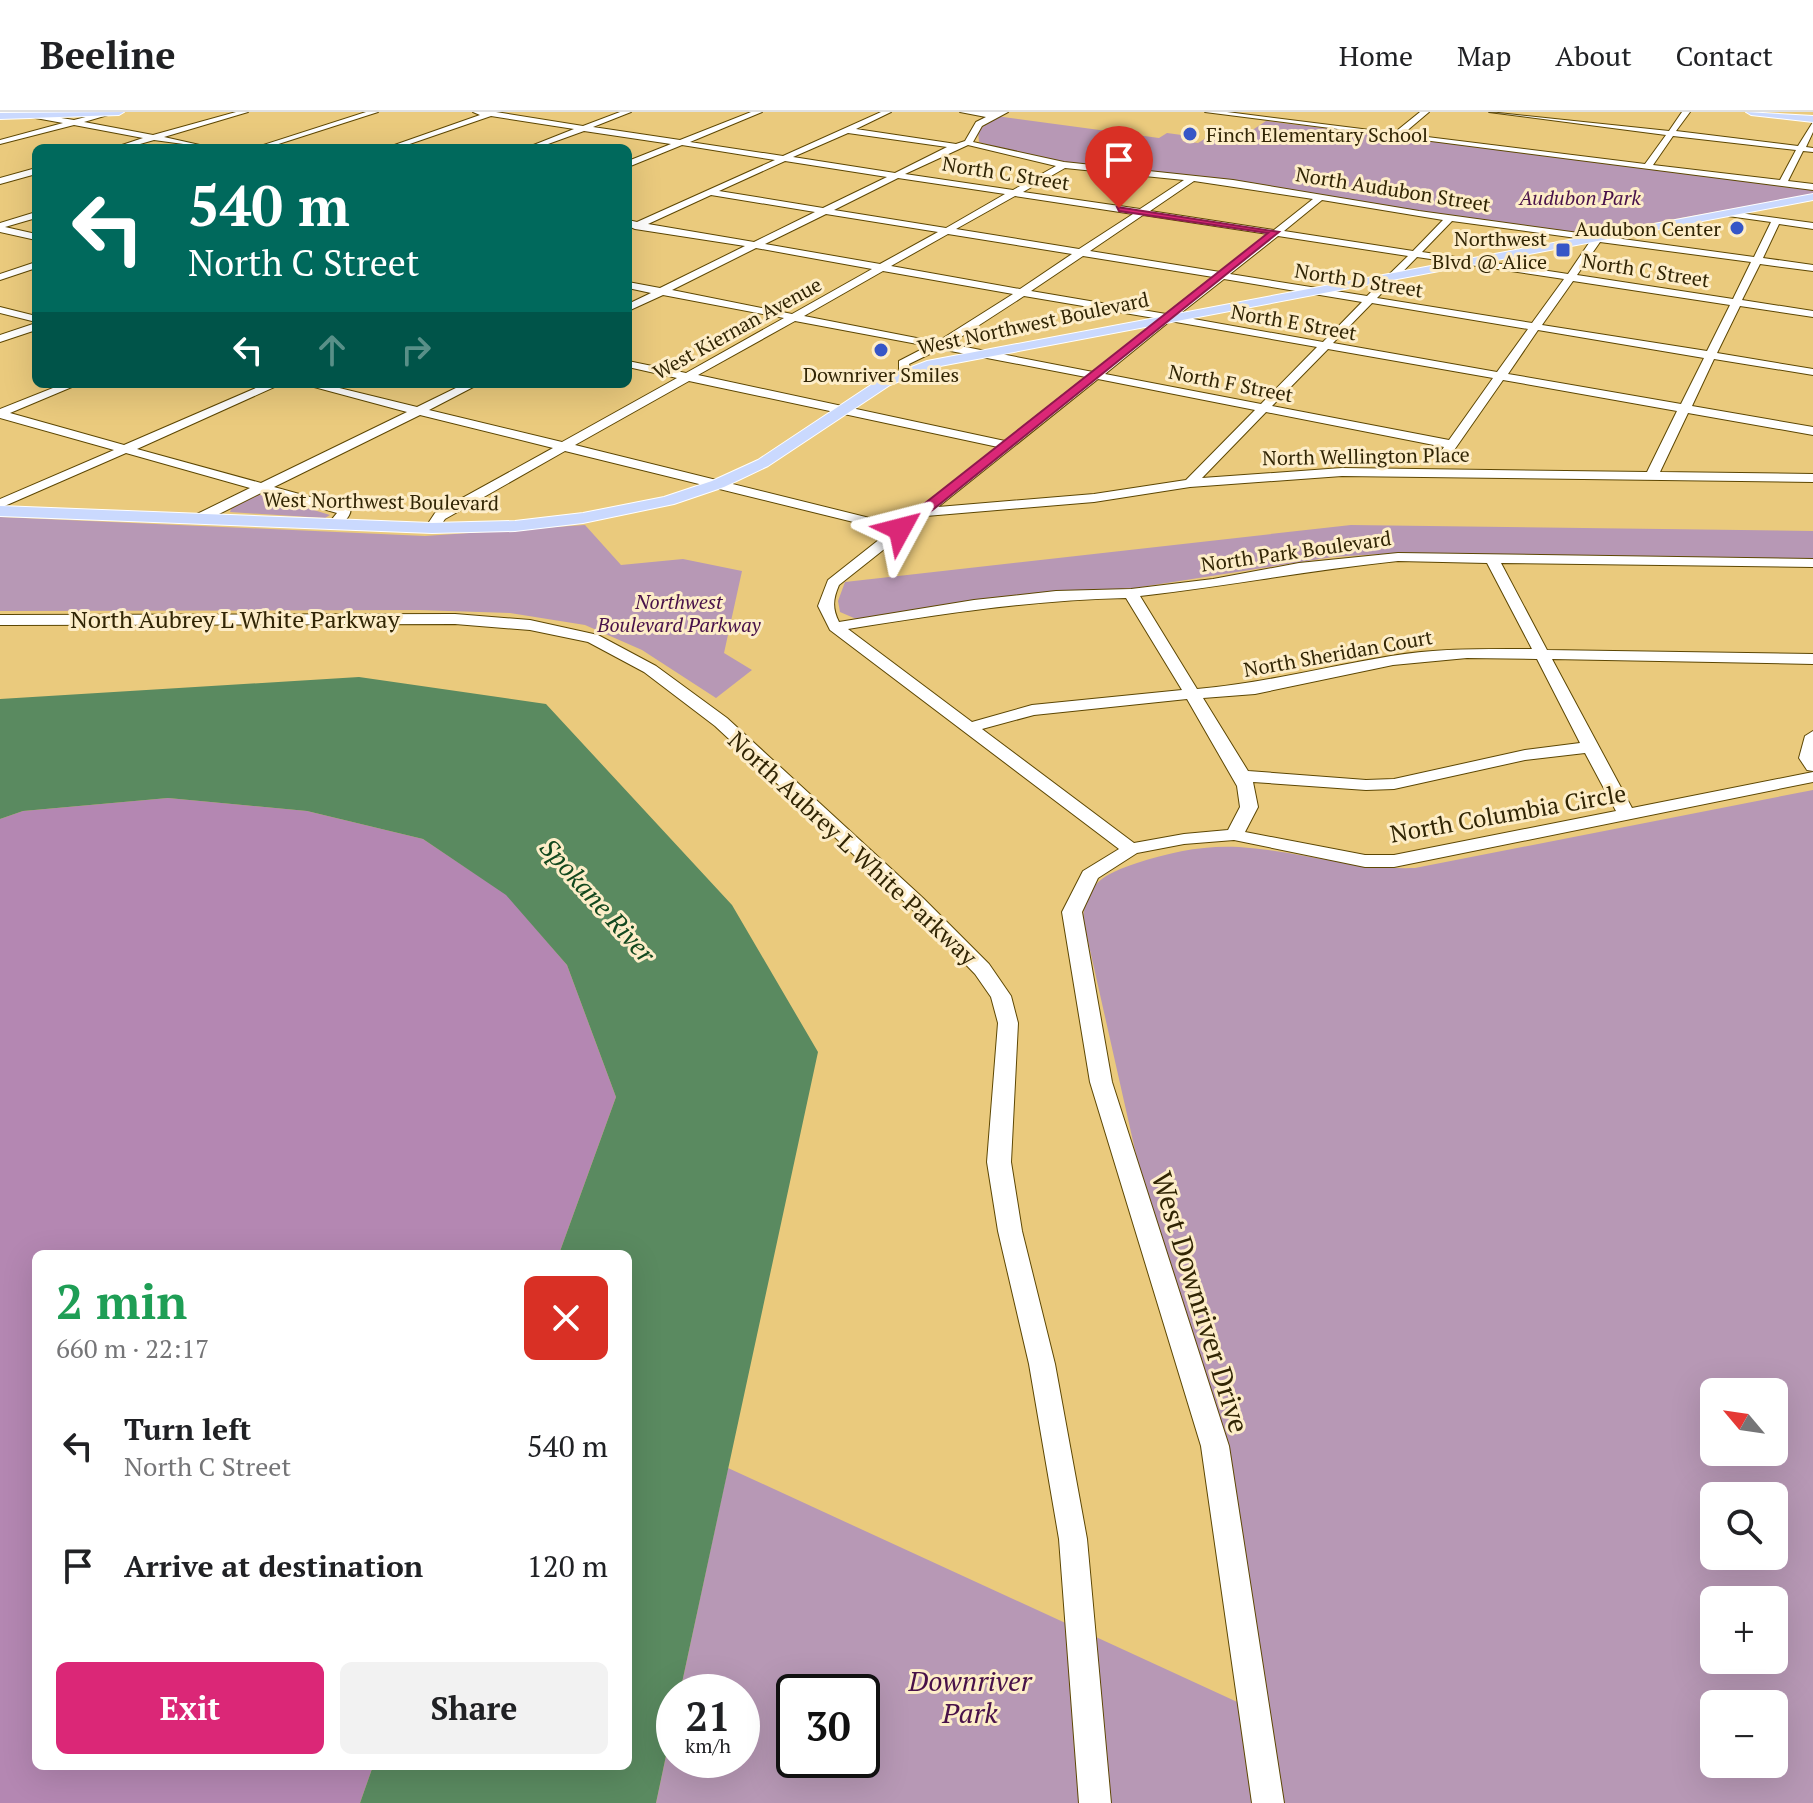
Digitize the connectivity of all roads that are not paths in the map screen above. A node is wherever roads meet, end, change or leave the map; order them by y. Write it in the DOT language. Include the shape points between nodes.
graph roads {
  1 [pos="116,112"];
  2 [pos="244,112"];
  3 [pos="374,112"];
  4 [pos="477,112"];
  5 [pos="627,112"];
  6 [pos="758,112"];
  7 [pos="887,112"];
  8 [pos="964,112"];
  9 [pos="1004,112"];
  10 [pos="1209,112"];
  11 [pos="1293,112"];
  12 [pos="1425,112"];
  13 [pos="1493,112"];
  14 [pos="1686,112"];
  15 [pos="1751,112"];
  16 [pos="494,113"];
  17 [pos="33,115"];
  18 [pos="1552,115"];
  19 [pos="0,116"];
  20 [pos="992,116"];
  21 [pos="1280,121"];
  22 [pos="1813,122"];
  23 [pos="70,124"];
  24 [pos="585,128"];
  25 [pos="1540,128"];
  26 [pos="846,130"];
  27 [pos="1671,133"];
  28 [pos="1396,135"];
  29 [pos="152,138"];
  30 [pos="0,142"];
  31 [pos="681,143"];
  32 [pos="968,143"];
  33 [pos="131,144"];
  34 [pos="186,144"];
  35 [pos="271,144"];
  36 [pos="402,144"];
  37 [pos="541,144"];
  38 [pos="956,146"];
  39 [pos="1800,148"];
  40 [pos="1813,150"];
  41 [pos="785,158"];
  42 [pos="632,162"];
  43 [pos="1064,165"];
  44 [pos="1647,167"];
  45 [pos="32,172"];
  46 [pos="898,175"];
  47 [pos="1193,178"];
  48 [pos="0,181"];
  49 [pos="1783,183"];
  50 [pos="1813,187"];
  51 [pos="709,192"];
  52 [pos="1014,193"];
  53 [pos="1321,197"];
  54 [pos="1813,197"];
  55 [pos="826,211"];
  56 [pos="1143,212"];
  57 [pos="1728,213"];
  58 [pos="32,216"];
  59 [pos="1450,218"];
  60 [pos="1776,221"];
  61 [pos="632,225"];
  62 [pos="632,225"];
  63 [pos="1813,226"];
  64 [pos="0,228"];
  65 [pos="946,231"];
  66 [pos="1275,232"];
  67 [pos="32,236"];
  68 [pos="1598,238"];
  69 [pos="755,245"];
  70 [pos="1080,252"];
  71 [pos="1416,253"];
  72 [pos="1756,260"];
  73 [pos="1470,262"];
  74 [pos="32,266"];
  75 [pos="881,268"];
  76 [pos="1813,268"];
  77 [pos="1220,275"];
  78 [pos="0,277"];
  79 [pos="1390,277"];
  80 [pos="1570,277"];
  81 [pos="632,286"];
  82 [pos="663,291"];
  83 [pos="1315,291"];
  84 [pos="1022,292"];
  85 [pos="1368,300"];
  86 [pos="1736,302"];
  87 [pos="632,306"];
  88 [pos="0,310"];
  89 [pos="1813,314"];
  90 [pos="793,316"];
  91 [pos="32,318"];
  92 [pos="1166,318"];
  93 [pos="32,327"];
  94 [pos="1534,327"];
  95 [pos="0,339"];
  96 [pos="938,345"];
  97 [pos="1323,345"];
  98 [pos="983,354"];
  99 [pos="1710,356"];
  100 [pos="632,365"];
  101 [pos="905,372"];
  102 [pos="1813,372"];
  103 [pos="1095,375"];
  104 [pos="1500,375"];
  105 [pos="688,376"];
  106 [pos="63,388"];
  107 [pos="266,388"];
  108 [pos="325,388"];
  109 [pos="465,388"];
  110 [pos="1261,408"];
  111 [pos="1684,409"];
  112 [pos="843,410"];
  113 [pos="418,411"];
  114 [pos="0,414"];
  115 [pos="1813,431"];
  116 [pos="1450,444"];
  117 [pos="1008,445"];
  118 [pos="564,446"];
  119 [pos="124,450"];
  120 [pos="1436,472"];
  121 [pos="1652,475"];
  122 [pos="1813,478"];
  123 [pos="1190,483"];
  124 [pos="718,484"];
  125 [pos="262,488"];
  126 [pos="0,504"];
  127 [pos="0,511"];
  128 [pos="922,512"];
  129 [pos="200,518"];
  130 [pos="335,524"];
  131 [pos="432,528"];
  132 [pos="900,529"];
  133 [pos="1492,559"];
  134 [pos="1813,563"];
  135 [pos="1131,593"];
  136 [pos="0,620"];
  137 [pos="835,627"];
  138 [pos="1543,654"];
  139 [pos="1813,659"];
  140 [pos="1191,695"];
  141 [pos="969,728"];
  142 [pos="1813,736"];
  143 [pos="1591,747"];
  144 [pos="1813,766"];
  145 [pos="1242,776"];
  146 [pos="1813,777"];
  147 [pos="1627,816"];
  148 [pos="1234,835"];
  149 [pos="1131,849"];
  150 [pos="1095,1803"];
  151 [pos="1268,1803"];
  1 -- 17 [label="main road"];
  1 -- 23 [label="street"];
  2 -- 29 [label="street"];
  3 -- 35 [label="street"];
  4 -- 16 [label="street, North C Street"];
  5 -- 24 [label="street"];
  6 -- 31 [label="street"];
  7 -- 26 [label="street"];
  8 -- 20 [label="street"];
  9 -- 20 [label="street"];
  10 -- 21 [label="street"];
  11 -- 21 [label="street"];
  12 -- 28 [label="street"];
  13 -- 18 [label="street"];
  14 -- 27 [label="street"];
  15 -- 22 [label="main road"];
  16 -- 24 [label="street, North C Street"];
  16 -- 36 [label="street"];
  17 -- 19 [label="main road"];
  17 -- 23 [label="street"];
  18 -- 25 [label="street"];
  18 -- 27 [label="street"];
  20 -- 32 [label="street" via="979,124"];
  21 -- 28 [label="street"];
  22 -- 39 [label="street"];
  23 -- 29 [label="street"];
  23 -- 30 [label="street"];
  24 -- 31 [label="street, North C Street"];
  24 -- 37 [label="street"];
  26 -- 38 [label="street"];
  26 -- 41 [label="street"];
  27 -- 39 [label="street"];
  27 -- 44 [label="street"];
  28 -- 44 [label="street"];
  29 -- 33 [label="street"];
  29 -- 34 [label="street"];
  31 -- 41 [label="street, North C Street"];
  31 -- 42 [label="street"];
  32 -- 38 [label="street"];
  32 -- 43 [label="street, North Audubon Street"];
  38 -- 46 [label="street"];
  39 -- 40 [label="street"];
  39 -- 49 [label="street"];
  41 -- 46 [label="street, North C Street"];
  41 -- 51 [label="street"];
  43 -- 47 [label="street, North Audubon Street"];
  43 -- 52 [label="street, West Kiernan Avenue"];
  44 -- 49 [label="street"];
  45 -- 48 [label="street"];
  46 -- 52 [label="street, North C Street"];
  46 -- 55 [label="street"];
  47 -- 53 [label="street, North Audubon Street"];
  47 -- 56 [label="street"];
  49 -- 50 [label="street"];
  51 -- 55 [label="street, North D Street"];
  51 -- 61 [label="street"];
  52 -- 56 [label="street, North C Street"];
  52 -- 65 [label="street, West Kiernan Avenue"];
  53 -- 59 [label="street, North Audubon Street"];
  53 -- 66 [label="street"];
  54 -- 57 [label="main road, West Northwest Boulevard"];
  55 -- 65 [label="street, North D Street"];
  55 -- 69 [label="street"];
  56 -- 66 [label="street, North C Street"];
  56 -- 70 [label="street"];
  57 -- 60 [label="street"];
  57 -- 68 [label="main road, West Northwest Boulevard"];
  58 -- 64 [label="street"];
  59 -- 68 [label="street, North Audubon Street"];
  59 -- 71 [label="street"];
  60 -- 63 [label="street"];
  60 -- 72 [label="street"];
  62 -- 69 [label="street, North E Street"];
  64 -- 67 [label="street"];
  65 -- 70 [label="street, North D Street"];
  65 -- 75 [label="street, West Kiernan Avenue"];
  66 -- 71 [label="street, North C Street"];
  66 -- 77 [label="street"];
  68 -- 72 [label="street, North Audubon Street"];
  68 -- 73 [label="main road, West Northwest Boulevard"];
  68 -- 80 [label="street"];
  69 -- 75 [label="street, North E Street"];
  69 -- 82 [label="street"];
  70 -- 77 [label="street, North D Street"];
  70 -- 84 [label="street"];
  71 -- 73 [label="street, North C Street"];
  71 -- 79 [label="street"];
  72 -- 76 [label="street, North Audubon Street"];
  72 -- 86 [label="street"];
  73 -- 79 [label="main road, West Northwest Boulevard"];
  73 -- 80 [label="street, North C Street"];
  74 -- 78 [label="street"];
  75 -- 84 [label="street, North E Street"];
  75 -- 90 [label="street, West Kiernan Avenue"];
  77 -- 83 [label="street, North D Street"];
  77 -- 92 [label="street"];
  79 -- 83 [label="main road, West Northwest Boulevard"];
  79 -- 85 [label="street"];
  80 -- 86 [label="street, North C Street"];
  80 -- 94 [label="street"];
  81 -- 82 [label="street, North F Street"];
  82 -- 87 [label="street"];
  82 -- 90 [label="street, North F Street"];
  83 -- 85 [label="street, North D Street"];
  83 -- 92 [label="main road, West Northwest Boulevard"];
  84 -- 92 [label="street, North E Street"];
  84 -- 96 [label="street"];
  85 -- 94 [label="street, North D Street"];
  85 -- 97 [label="street"];
  86 -- 89 [label="street, North C Street"];
  86 -- 99 [label="street"];
  88 -- 91 [label="street"];
  90 -- 96 [label="street, North F Street"];
  90 -- 105 [label="street, West Kiernan Avenue"];
  92 -- 97 [label="street, North E Street"];
  92 -- 98 [label="main road, West Northwest Boulevard"];
  92 -- 103 [label="street"];
  93 -- 95 [label="street"];
  94 -- 99 [label="street, North D Street"];
  94 -- 104 [label="street"];
  96 -- 98 [label="street, North F Street"];
  96 -- 101 [label="street" via="903,363"];
  97 -- 104 [label="street, North E Street"];
  97 -- 110 [label="street"];
  98 -- 101 [label="main road, West Northwest Boulevard"];
  98 -- 103 [label="street, North F Street"];
  99 -- 102 [label="street, North D Street"];
  99 -- 111 [label="street"];
  100 -- 105 [label="street"];
  101 -- 112 [label="main road, West Northwest Boulevard"];
  103 -- 110 [label="street, North F Street"];
  103 -- 117 [label="street"];
  104 -- 111 [label="street, North E Street"];
  104 -- 116 [label="street"];
  105 -- 112 [label="street"];
  105 -- 118 [label="street, West Kiernan Avenue"];
  106 -- 114 [label="street"];
  107 -- 119 [label="street"];
  108 -- 113 [label="street"];
  109 -- 113 [label="street"];
  110 -- 116 [label="street, North F Street"];
  110 -- 123 [label="street"];
  111 -- 115 [label="street, North E Street"];
  111 -- 121 [label="street"];
  112 -- 117 [label="street"];
  112 -- 124 [label="main road, West Northwest Boulevard" via="763,463"];
  113 -- 118 [label="street"];
  113 -- 125 [label="street"];
  114 -- 119 [label="street"];
  116 -- 120 [label="street"];
  117 -- 128 [label="street"];
  118 -- 124 [label="street"];
  118 -- 131 [label="street, West Kiernan Avenue" via="440,516"];
  119 -- 125 [label="street"];
  119 -- 126 [label="street"];
  120 -- 121 [label="street, North Wellington Place"];
  120 -- 123 [label="street, North Wellington Place" via="1342,472"];
  121 -- 122 [label="street, North Wellington Place"];
  123 -- 128 [label="street, North Wellington Place" via="1094,498"];
  124 -- 131 [label="main road, West Northwest Boulevard" via="668,501 583,518"];
  124 -- 132 [label="street"];
  125 -- 129 [label="street"];
  125 -- 130 [label="street" via="345,511"];
  127 -- 129 [label="main road, West Northwest Boulevard"];
  128 -- 132 [label="street"];
  129 -- 130 [label="main road, West Northwest Boulevard"];
  130 -- 131 [label="main road, West Northwest Boulevard"];
  132 -- 137 [label="street" via="833,583 824,602"];
  133 -- 134 [label="street, North Park Boulevard"];
  133 -- 135 [label="street, North Park Boulevard" via="1398,557"];
  133 -- 138 [label="street"];
  135 -- 137 [label="street, North Park Boulevard" via="1056,595"];
  135 -- 140 [label="street"];
  136 -- 150 [label="street, North Aubrey L White Parkway" via="455,619 530,625 593,638 650,669 721,722 982,969 1001,996 1008,1023 999,1162 1073,1539"];
  137 -- 141 [label="street"];
  138 -- 139 [label="street, North Sheridan Court"];
  138 -- 140 [label="street, North Sheridan Court" via="1467,653 1393,660 1255,689"];
  138 -- 143 [label="street"];
  140 -- 141 [label="street, North Sheridan Court" via="1032,710"];
  140 -- 145 [label="street"];
  141 -- 149 [label="street"];
  142 -- 144 [label="street" via="1808,758"];
  143 -- 145 [label="street" via="1525,755 1394,784"];
  143 -- 147 [label="street"];
  145 -- 148 [label="street" via="1252,799 1247,818"];
  146 -- 147 [label="street, North Columbia Circle"];
  147 -- 148 [label="street, North Columbia Circle" via="1394,861 1365,861"];
  148 -- 149 [label="street, North Columbia Circle"];
  149 -- 151 [label="street, West Downriver Drive" via="1090,875 1072,912 1101,1082 1215,1446"];
}
